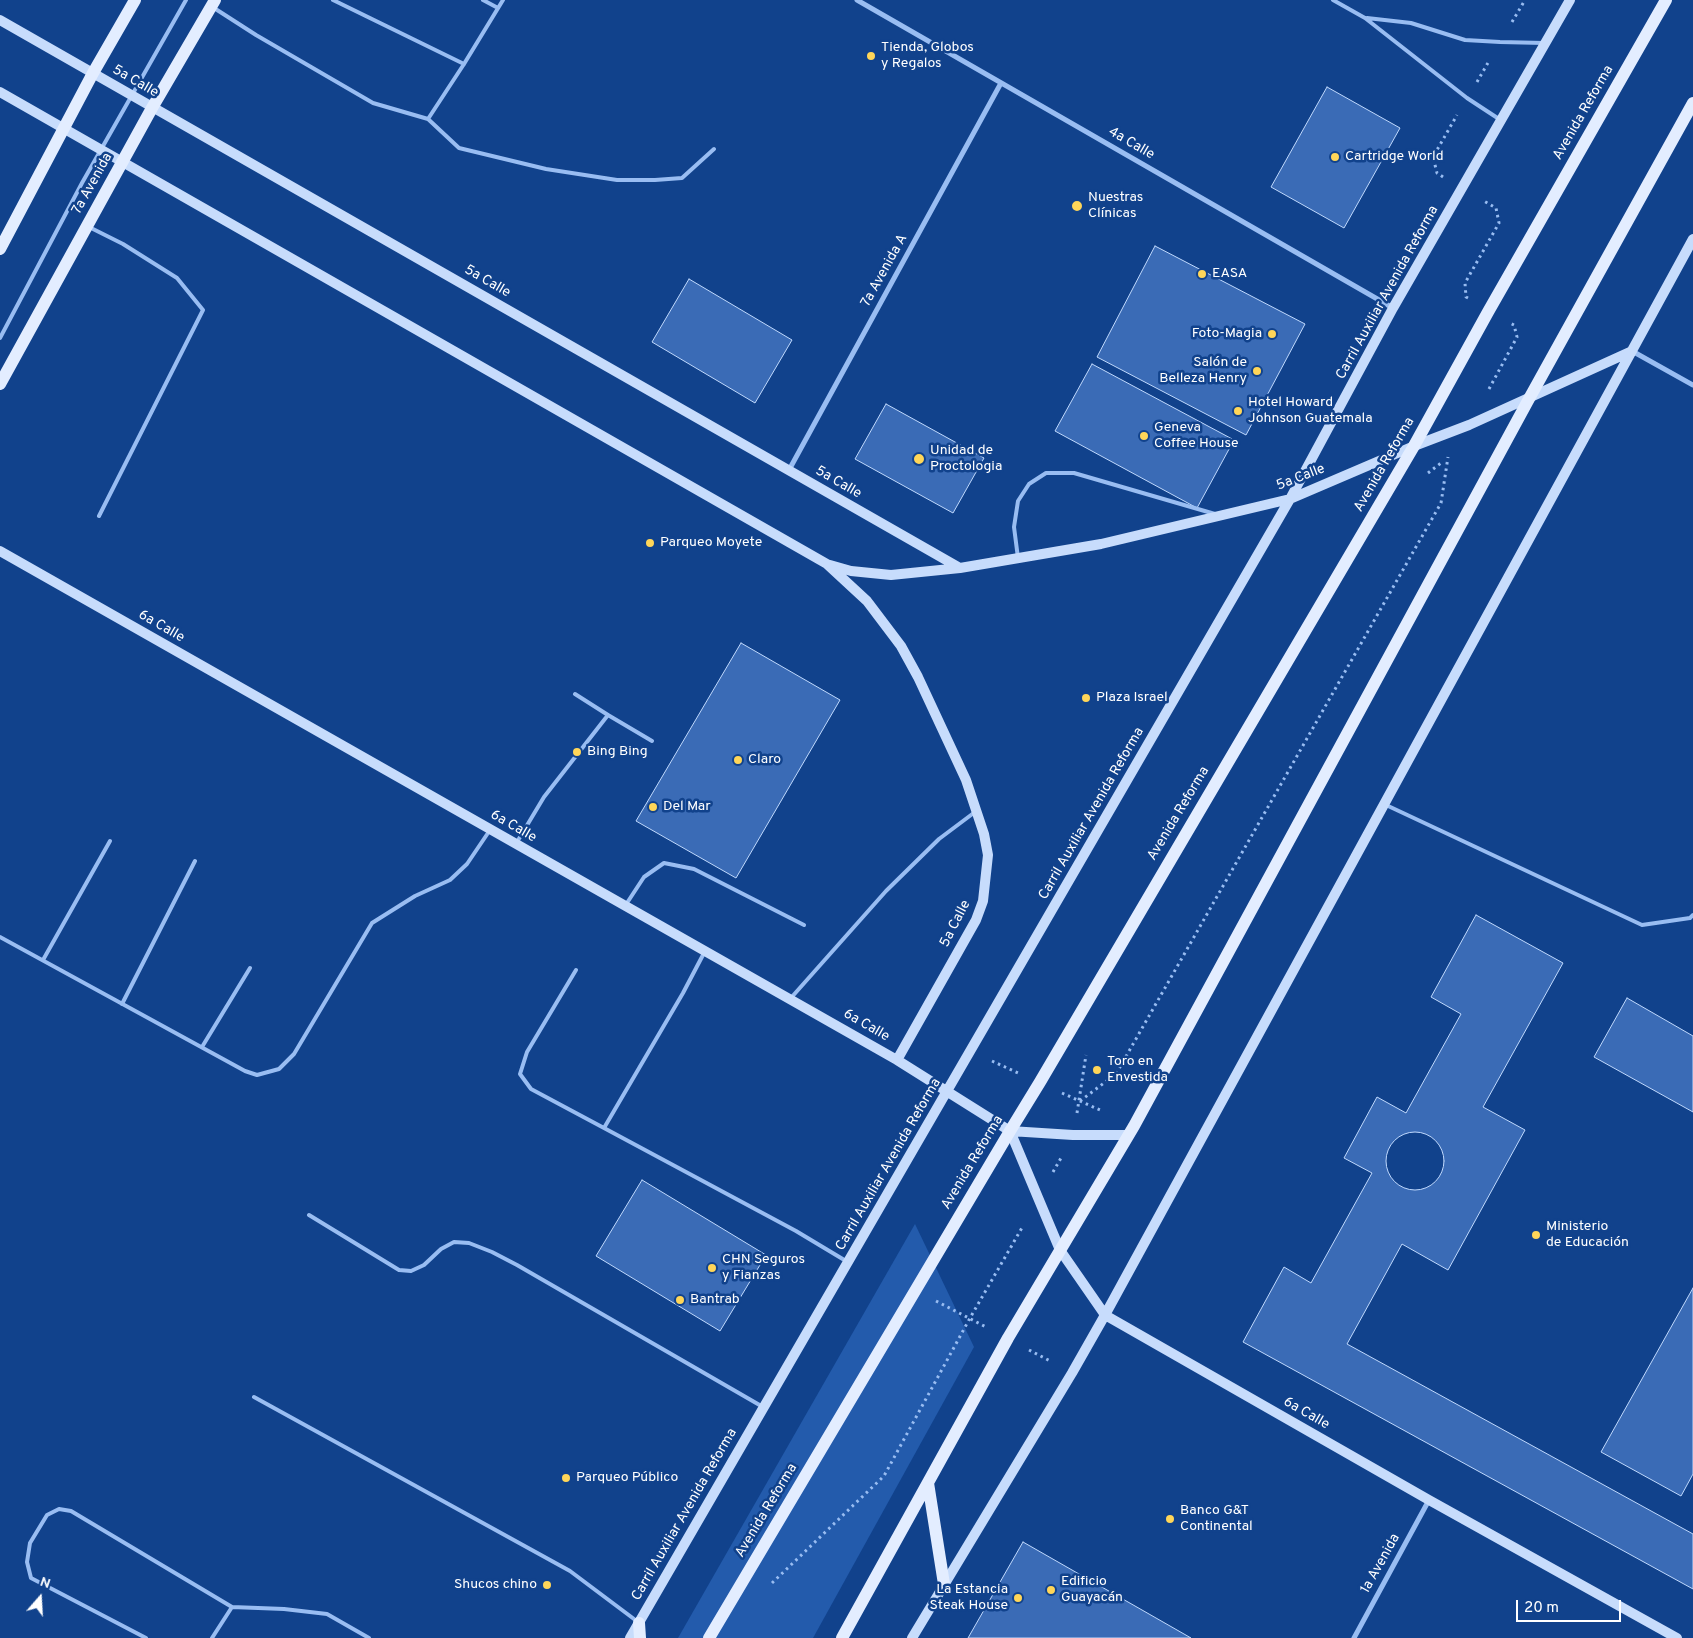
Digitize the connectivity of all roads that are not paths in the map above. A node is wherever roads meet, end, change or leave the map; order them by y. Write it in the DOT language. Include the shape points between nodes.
graph roads {
  1 [pos="135,0"];
  2 [pos="186,0"];
  3 [pos="333,0"];
  4 [pos="483,0"];
  5 [pos="503,0"];
  6 [pos="857,0"];
  7 [pos="1333,0"];
  8 [pos="1570,0"];
  9 [pos="1666,0"];
  10 [pos="213,3"];
  11 [pos="498,8"];
  12 [pos="1365,18"];
  13 [pos="0,20"];
  14 [pos="1547,43"];
  15 [pos="464,64"];
  16 [pos="94,73"];
  17 [pos="1001,83"];
  18 [pos="0,92"];
  19 [pos="132,96"];
  20 [pos="1693,103"];
  21 [pos="152,108"];
  22 [pos="428,119"];
  23 [pos="1501,121"];
  24 [pos="64,129"];
  25 [pos="714,149"];
  26 [pos="101,150"];
  27 [pos="122,162"];
  28 [pos="87,226"];
  29 [pos="1693,239"];
  30 [pos="0,249"];
  31 [pos="1393,308"];
  32 [pos="0,338"];
  33 [pos="1632,351"];
  34 [pos="0,384"];
  35 [pos="1693,385"];
  36 [pos="1530,397"];
  37 [pos="1414,446"];
  38 [pos="789,470"];
  39 [pos="1290,499"];
  40 [pos="1221,515"];
  41 [pos="99,516"];
  42 [pos="0,552"];
  43 [pos="1018,558"];
  44 [pos="827,564"];
  45 [pos="960,568"];
  46 [pos="575,694"];
  47 [pos="608,715"];
  48 [pos="652,741"];
  49 [pos="1383,804"];
  50 [pos="977,810"];
  51 [pos="491,829"];
  52 [pos="110,841"];
  53 [pos="516,844"];
  54 [pos="195,861"];
  55 [pos="626,906"];
  56 [pos="1692,918"];
  57 [pos="804,926"];
  58 [pos="0,937"];
  59 [pos="705,951"];
  60 [pos="43,960"];
  61 [pos="250,968"];
  62 [pos="576,970"];
  63 [pos="790,999"];
  64 [pos="122,1004"];
  65 [pos="202,1047"];
  66 [pos="897,1060"];
  67 [pos="947,1091"];
  68 [pos="604,1128"];
  69 [pos="1010,1131"];
  70 [pos="1129,1136"];
  71 [pos="309,1215"];
  72 [pos="1060,1250"];
  73 [pos="849,1263"];
  74 [pos="1105,1315"];
  75 [pos="254,1397"];
  76 [pos="763,1407"];
  77 [pos="928,1483"];
  78 [pos="1429,1500"];
  79 [pos="944,1584"];
  80 [pos="232,1607"];
  81 [pos="639,1623"];
  82 [pos="146,1638"];
  83 [pos="212,1638"];
  84 [pos="369,1638"];
  85 [pos="630,1638"];
  86 [pos="640,1638"];
  87 [pos="709,1638"];
  88 [pos="842,1638"];
  89 [pos="912,1638"];
  90 [pos="1354,1638"];
  91 [pos="1677,1638"];
  1 -- 16 [label="main road"];
  2 -- 19 [label="lane"];
  3 -- 15 [label="lane"];
  4 -- 11 [label="lane"];
  5 -- 11 [label="lane"];
  6 -- 17 [label="street, 4a Calle"];
  7 -- 12 [label="lane"];
  8 -- 14 [label="main road, Carril Auxiliar Avenida Reforma"];
  9 -- 37 [label="main road, Avenida Reforma"];
  10 -- 21 [label="main road, 7a Avenida"];
  10 -- 22 [label="lane" via="256,35 373,103"];
  11 -- 15 [label="lane"];
  12 -- 14 [label="lane" via="1411,24 1464,40"];
  12 -- 23 [label="lane"];
  13 -- 16 [label="main road, 5a Calle"];
  14 -- 23 [label="main road, Carril Auxiliar Avenida Reforma"];
  15 -- 22 [label="lane"];
  16 -- 19 [label="main road, 5a Calle"];
  16 -- 24 [label="main road"];
  17 -- 31 [label="street, 4a Calle"];
  17 -- 38 [label="street, 7a Avenida A"];
  18 -- 24 [label="main road, 5a Calle"];
  19 -- 21 [label="main road, 5a Calle"];
  19 -- 26 [label="lane"];
  20 -- 36 [label="main road"];
  21 -- 27 [label="main road, 7a Avenida"];
  21 -- 38 [label="main road, 5a Calle"];
  22 -- 25 [label="lane" via="459,148 546,170 617,180 682,178"];
  23 -- 31 [label="main road, Carril Auxiliar Avenida Reforma"];
  24 -- 26 [label="main road, 5a Calle"];
  24 -- 30 [label="main road"];
  26 -- 27 [label="main road, 5a Calle"];
  26 -- 32 [label="lane"];
  27 -- 28 [label="main road, 7a Avenida"];
  27 -- 44 [label="main road, 5a Calle"];
  28 -- 34 [label="main road, 7a Avenida"];
  28 -- 41 [label="lane" via="177,278 204,310"];
  29 -- 33 [label="main road"];
  31 -- 39 [label="main road, Carril Auxiliar Avenida Reforma"];
  33 -- 35 [label="street"];
  33 -- 36 [label="main road, 5a Calle"];
  33 -- 49 [label="main road"];
  36 -- 37 [label="main road, 5a Calle"];
  36 -- 70 [label="main road"];
  37 -- 39 [label="main road, 5a Calle"];
  37 -- 69 [label="main road, Avenida Reforma"];
  38 -- 45 [label="main road, 5a Calle"];
  39 -- 40 [label="main road, 5a Calle"];
  39 -- 67 [label="main road, Carril Auxiliar Avenida Reforma"];
  40 -- 43 [label="main road, 5a Calle" via="1101,544"];
  40 -- 43 [label="lane" via="1074,473 1046,473 1029,484 1018,502 1014,527"];
  42 -- 51 [label="main road, 6a Calle"];
  43 -- 45 [label="main road, 5a Calle"];
  44 -- 45 [label="main road, 5a Calle" via="851,571 891,575"];
  44 -- 50 [label="main road, 5a Calle" via="867,601 901,646"];
  46 -- 47 [label="lane"];
  47 -- 48 [label="lane"];
  47 -- 53 [label="lane" via="544,797"];
  49 -- 56 [label="lane" via="1642,925"];
  49 -- 74 [label="main road"];
  50 -- 63 [label="lane" via="938,839 886,891"];
  50 -- 66 [label="main road, 5a Calle" via="988,854 983,902"];
  51 -- 53 [label="main road, 6a Calle"];
  51 -- 65 [label="lane" via="467,864 450,880 415,896 372,923 294,1054 279,1069 257,1075"];
  52 -- 60 [label="lane"];
  53 -- 55 [label="main road, 6a Calle"];
  54 -- 64 [label="lane"];
  55 -- 57 [label="lane" via="644,877 664,863 694,869"];
  55 -- 59 [label="main road, 6a Calle"];
  58 -- 60 [label="lane"];
  59 -- 63 [label="main road, 6a Calle"];
  59 -- 68 [label="lane"];
  60 -- 64 [label="lane"];
  61 -- 65 [label="lane"];
  62 -- 68 [label="lane" via="528,1052 520,1074 531,1089"];
  63 -- 66 [label="main road, 6a Calle"];
  64 -- 65 [label="lane"];
  66 -- 67 [label="main road, 6a Calle"];
  67 -- 69 [label="main road, 6a Calle"];
  67 -- 73 [label="main road, Carril Auxiliar Avenida Reforma"];
  68 -- 73 [label="lane"];
  69 -- 70 [label="main road, 6a Calle"];
  69 -- 72 [label="main road, 6a Calle"];
  69 -- 87 [label="main road, Avenida Reforma"];
  70 -- 72 [label="main road"];
  71 -- 76 [label="lane" via="399,1270 411,1271 424,1265 440,1249 454,1242 469,1243 492,1252"];
  72 -- 74 [label="main road, 6a Calle"];
  72 -- 77 [label="main road"];
  73 -- 76 [label="main road, Carril Auxiliar Avenida Reforma"];
  74 -- 78 [label="main road, 6a Calle"];
  74 -- 79 [label="main road"];
  75 -- 81 [label="lane" via="570,1571"];
  76 -- 81 [label="main road, Carril Auxiliar Avenida Reforma"];
  77 -- 79 [label="main road"];
  77 -- 88 [label="main road"];
  78 -- 90 [label="street, 1a Avenida"];
  78 -- 91 [label="main road, 6a Calle"];
  79 -- 89 [label="main road"];
  80 -- 82 [label="lane" via="71,1511 59,1509 47,1515 30,1543 28,1562 32,1578"];
  80 -- 83 [label="lane"];
  80 -- 84 [label="lane" via="327,1614"];
  81 -- 85 [label="main road, Carril Auxiliar Avenida Reforma"];
  81 -- 86 [label="main road"];
}
